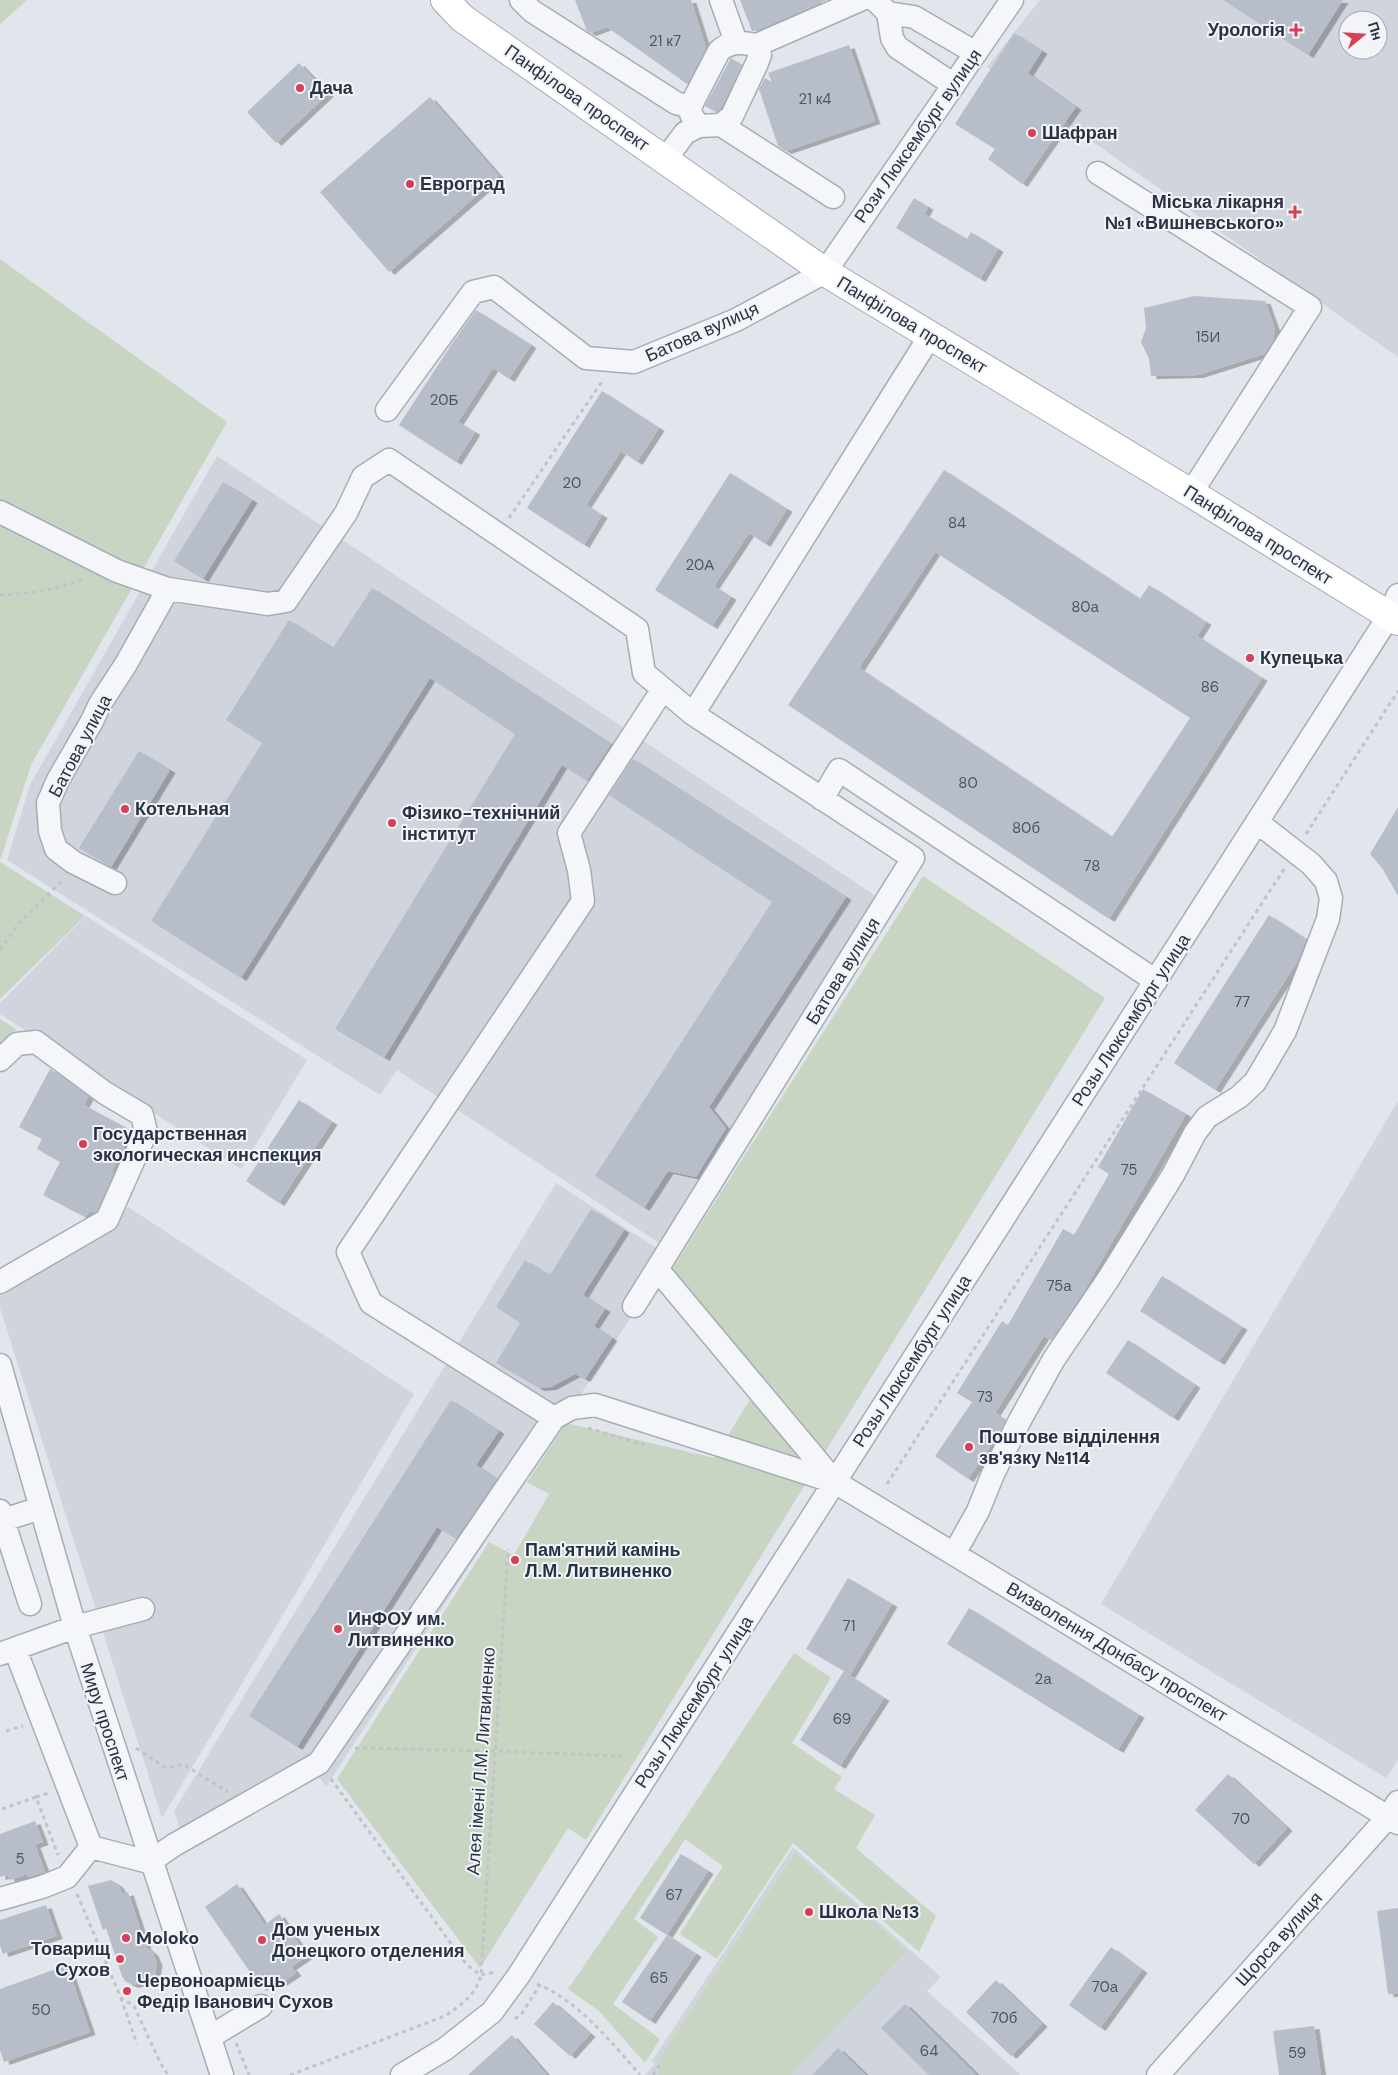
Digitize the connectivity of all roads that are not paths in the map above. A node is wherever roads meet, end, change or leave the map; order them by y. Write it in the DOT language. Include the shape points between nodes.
graph roads {
  1 [pos="445,0"];
  2 [pos="521,0"];
  3 [pos="721,0"];
  4 [pos="860,0"];
  5 [pos="1012,0"];
  6 [pos="882,6"];
  7 [pos="747,43"];
  8 [pos="976,53"];
  9 [pos="954,85"];
  10 [pos="694,116"];
  11 [pos="721,125"];
  12 [pos="665,160"];
  13 [pos="1098,173"];
  14 [pos="832,197"];
  15 [pos="824,272"];
  16 [pos="930,336"];
  17 [pos="387,410"];
  18 [pos="1191,493"];
  19 [pos="0,512"];
  20 [pos="168,589"];
  21 [pos="1395,611"];
  22 [pos="662,689"];
  23 [pos="693,714"];
  24 [pos="822,799"];
  25 [pos="1257,822"];
  26 [pos="932,832"];
  27 [pos="913,858"];
  28 [pos="115,883"];
  29 [pos="1156,981"];
  30 [pos="0,1060"];
  31 [pos="657,1269"];
  32 [pos="0,1282"];
  33 [pos="634,1306"];
  34 [pos="0,1365"];
  35 [pos="554,1418"];
  36 [pos="835,1482"];
  37 [pos="41,1508"];
  38 [pos="1,1515"];
  39 [pos="954,1554"];
  40 [pos="30,1604"];
  41 [pos="143,1609"];
  42 [pos="75,1627"];
  43 [pos="8,1652"];
  44 [pos="1395,1814"];
  45 [pos="91,1847"];
  46 [pos="151,1861"];
  47 [pos="0,1899"];
  48 [pos="261,2006"];
  49 [pos="210,2037"];
  50 [pos="222,2075"];
  51 [pos="402,2075"];
  52 [pos="1158,2075"];
  1 -- 12 [label="main road, Панфілова проспект" via="462,18"];
  2 -- 10 [label="street" via="532,11"];
  3 -- 7 [label="street"];
  4 -- 7 [label="street"];
  5 -- 8 [label="street, Рози Люксембург вулиця"];
  6 -- 8 [label="street" via="914,17"];
  6 -- 9 [label="street" via="897,47"];
  7 -- 10 [label="street" via="726,44 719,52"];
  7 -- 11 [label="street" via="760,55 732,116"];
  8 -- 9 [label="street, Рози Люксембург вулиця"];
  9 -- 15 [label="street, Рози Люксембург вулиця"];
  10 -- 11 [label="street"];
  10 -- 12 [label="street"];
  11 -- 14 [label="street"];
  12 -- 15 [label="main road, Панфілова проспект"];
  13 -- 18 [label="street" via="1310,307"];
  15 -- 16 [label="main road, Панфілова проспект"];
  15 -- 17 [label="street, Батова вулиця" via="736,320 634,362 586,358 494,287 473,292"];
  16 -- 18 [label="main road, Панфілова проспект"];
  16 -- 23 [label="street"];
  18 -- 21 [label="main road, Панфілова проспект"];
  19 -- 20 [label="street" via="117,571"];
  20 -- 22 [label="street" via="268,604 286,601 346,513 363,477 389,460 637,629 644,673"];
  20 -- 28 [label="street, Батова улица" via="100,704 48,803 50,831 56,849 73,862"];
  21 -- 25 [label="street, Розы Люксембург улица"];
  22 -- 23 [label="street"];
  22 -- 35 [label="street" via="568,833 579,870 583,901 348,1252 371,1303"];
  23 -- 24 [label="street"];
  24 -- 26 [label="street" via="839,770"];
  24 -- 27 [label="street"];
  25 -- 29 [label="street, Розы Люксембург улица"];
  25 -- 39 [label="street" via="1312,864 1326,881 1331,898 1328,919 1285,1031 1255,1082 1239,1097 1207,1117 1195,1133 1173,1175 1109,1278 1054,1359"];
  26 -- 27 [label="street, Батова вулиця"];
  26 -- 29 [label="street"];
  27 -- 31 [label="street, Батова вулиця"];
  29 -- 36 [label="street, Розы Люксембург улица"];
  30 -- 32 [label="street" via="17,1044 36,1042 142,1115 146,1132 107,1220"];
  31 -- 33 [label="street, Батова вулиця"];
  31 -- 36 [label="street"];
  34 -- 37 [label="street, Миру проспект"];
  35 -- 36 [label="street" via="572,1408 595,1405"];
  35 -- 46 [label="street" via="324,1755"];
  36 -- 39 [label="street, Визволення Донбасу проспект"];
  36 -- 51 [label="street, Розы Люксембург улица" via="519,1975 492,2012 445,2049"];
  37 -- 38 [label="street"];
  37 -- 42 [label="street, Миру проспект"];
  38 -- 40 [label="street"];
  39 -- 44 [label="street, Визволення Донбасу проспект"];
  41 -- 42 [label="street"];
  42 -- 43 [label="street"];
  42 -- 46 [label="street, Миру проспект"];
  43 -- 45 [label="street"];
  44 -- 52 [label="street, Щорса вулиця"];
  45 -- 46 [label="street"];
  45 -- 47 [label="street" via="67,1877"];
  46 -- 49 [label="street, Миру проспект"];
  48 -- 49 [label="street"];
  49 -- 50 [label="street, Миру проспект"];
}
